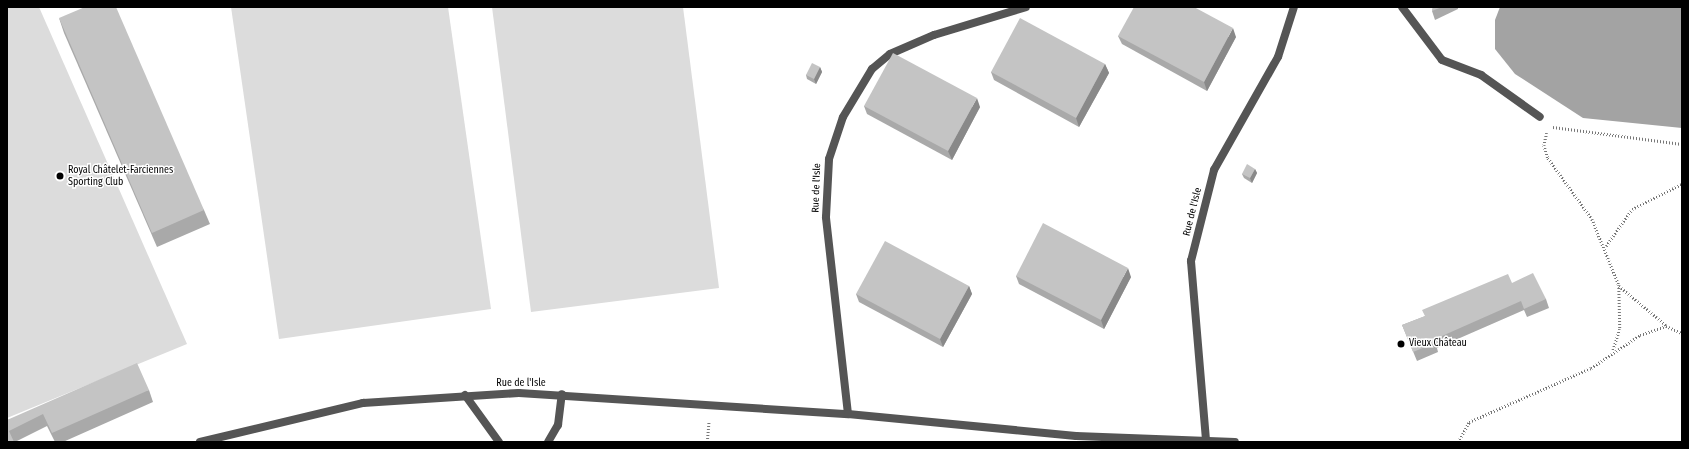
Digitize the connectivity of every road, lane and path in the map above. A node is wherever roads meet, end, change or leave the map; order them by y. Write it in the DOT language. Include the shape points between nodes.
graph roads {
  1 [pos="1026,7"];
  2 [pos="1294,7"];
  3 [pos="1402,7"];
  4 [pos="1540,117"];
  5 [pos="1682,144"];
  6 [pos="1682,184"];
  7 [pos="1606,247"];
  8 [pos="1619,285"];
  9 [pos="1666,326"];
  10 [pos="1682,333"];
  11 [pos="1613,350"];
  12 [pos="562,394"];
  13 [pos="465,395"];
  14 [pos="711,406"];
  15 [pos="848,414"];
  16 [pos="1114,439"];
  17 [pos="1206,440"];
  18 [pos="204,441"];
  19 [pos="499,442"];
  20 [pos="548,442"];
  21 [pos="707,442"];
  22 [pos="1235,442"];
  23 [pos="1458,442"];
  1 -- 15 [label="street, Rue de l'Isle" via="934,35 890,54 872,69 843,117 829,159 826,217"];
  2 -- 17 [label="street, Rue de l'Isle" via="1278,57 1214,170 1191,261"];
  3 -- 4 [label="street" via="1442,60 1481,75"];
  5 -- 7 [label="path" via="1550,128 1545,135 1548,158 1592,219"];
  6 -- 7 [label="path" via="1632,209"];
  7 -- 8 [label="path"];
  8 -- 9 [label="path"];
  8 -- 11 [label="path" via="1620,329"];
  9 -- 10 [label="path"];
  9 -- 11 [label="path"];
  11 -- 23 [label="path" via="1591,368 1469,422"];
  12 -- 13 [label="street, Rue de l'Isle"];
  12 -- 14 [label="street, Rue de l'Isle"];
  12 -- 20 [label="street" via="558,425"];
  13 -- 18 [label="street, Rue de l'Isle" via="363,403"];
  13 -- 19 [label="street"];
  14 -- 15 [label="street, Rue de l'Isle"];
  14 -- 21 [label="path"];
  15 -- 16 [label="street, Rue de l'Isle"];
  16 -- 17 [label="street, Rue de l'Isle"];
  17 -- 22 [label="street, Rue de l'Isle"];
}
